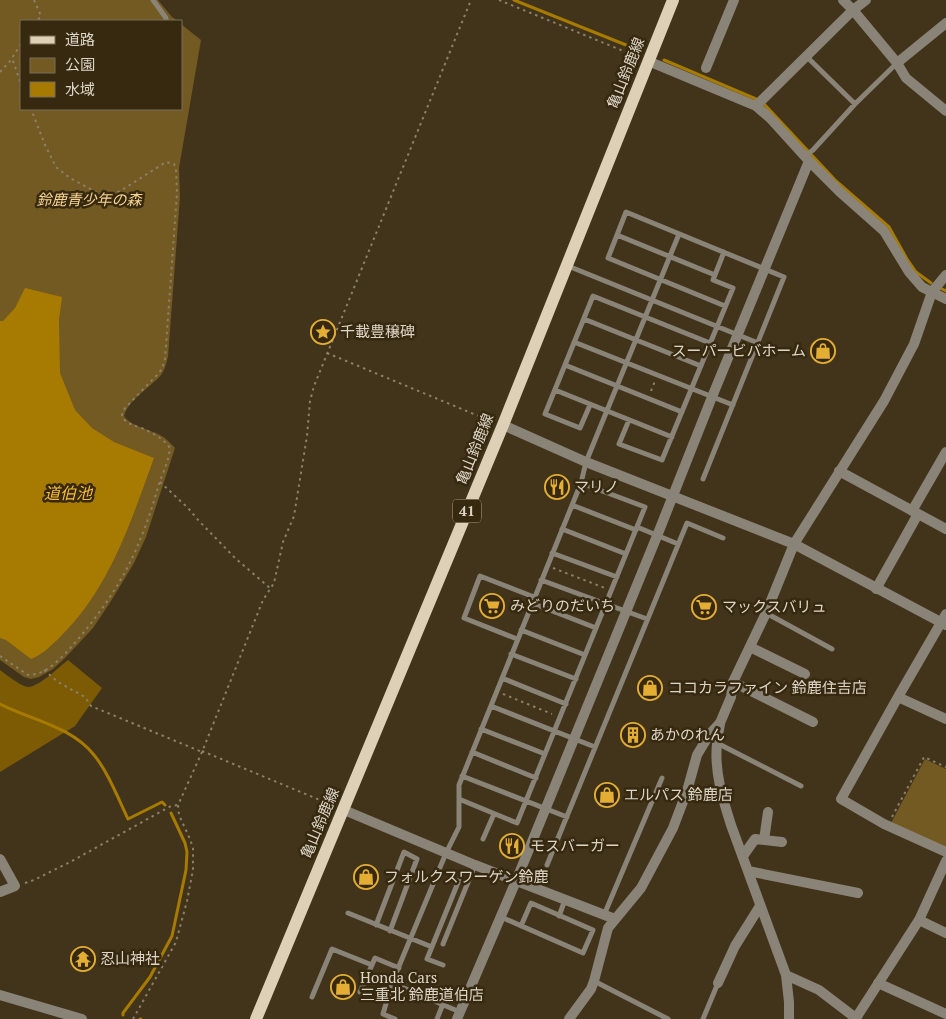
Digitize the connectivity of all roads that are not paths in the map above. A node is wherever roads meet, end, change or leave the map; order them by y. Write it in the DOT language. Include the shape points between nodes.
graph roads {
  1 [pos="153,0"];
  2 [pos="673,0"];
  3 [pos="734,0"];
  4 [pos="843,0"];
  5 [pos="866,0"];
  6 [pos="853,10"];
  7 [pos="166,20"];
  8 [pos="946,23"];
  9 [pos="806,56"];
  10 [pos="648,61"];
  11 [pos="897,63"];
  12 [pos="706,68"];
  13 [pos="855,104"];
  14 [pos="756,106"];
  15 [pos="946,111"];
  16 [pos="808,156"];
  17 [pos="617,234"];
  18 [pos="679,234"];
  19 [pos="724,252"];
  20 [pos="670,256"];
  21 [pos="566,266"];
  22 [pos="765,269"];
  23 [pos="715,274"];
  24 [pos="946,275"];
  25 [pos="660,279"];
  26 [pos="932,292"];
  27 [pos="946,298"];
  28 [pos="652,300"];
  29 [pos="726,306"];
  30 [pos="645,317"];
  31 [pos="584,319"];
  32 [pos="717,326"];
  33 [pos="739,335"];
  34 [pos="636,340"];
  35 [pos="574,342"];
  36 [pos="758,342"];
  37 [pos="710,343"];
  38 [pos="626,363"];
  39 [pos="565,365"];
  40 [pos="701,366"];
  41 [pos="617,386"];
  42 [pos="692,389"];
  43 [pos="555,390"];
  44 [pos="712,397"];
  45 [pos="590,404"];
  46 [pos="733,405"];
  47 [pos="607,411"];
  48 [pos="682,412"];
  49 [pos="628,420"];
  50 [pos="503,425"];
  51 [pos="672,437"];
  52 [pos="946,452"];
  53 [pos="586,462"];
  54 [pos="839,471"];
  55 [pos="703,479"];
  56 [pos="581,483"];
  57 [pos="673,496"];
  58 [pos="572,505"];
  59 [pos="915,513"];
  60 [pos="636,528"];
  61 [pos="562,529"];
  62 [pos="946,529"];
  63 [pos="657,536"];
  64 [pos="723,538"];
  65 [pos="678,544"];
  66 [pos="794,544"];
  67 [pos="552,553"];
  68 [pos="626,554"];
  69 [pos="617,577"];
  70 [pos="541,580"];
  71 [pos="876,588"];
  72 [pos="534,597"];
  73 [pos="532,603"];
  74 [pos="606,604"];
  75 [pos="626,611"];
  76 [pos="766,613"];
  77 [pos="648,619"];
  78 [pos="944,620"];
  79 [pos="596,628"];
  80 [pos="521,630"];
  81 [pos="517,639"];
  82 [pos="750,646"];
  83 [pos="832,648"];
  84 [pos="511,654"];
  85 [pos="585,655"];
  86 [pos="804,674"];
  87 [pos="502,678"];
  88 [pos="576,678"];
  89 [pos="733,682"];
  90 [pos="898,697"];
  91 [pos="566,704"];
  92 [pos="490,706"];
  93 [pos="946,719"];
  94 [pos="813,722"];
  95 [pos="720,723"];
  96 [pos="481,729"];
  97 [pos="554,731"];
  98 [pos="574,739"];
  99 [pos="717,743"];
  100 [pos="595,747"];
  101 [pos="472,752"];
  102 [pos="545,754"];
  103 [pos="462,776"];
  104 [pos="536,778"];
  105 [pos="662,778"];
  106 [pos="801,786"];
  107 [pos="459,799"];
  108 [pos="526,801"];
  109 [pos="546,808"];
  110 [pos="344,810"];
  111 [pos="768,812"];
  112 [pos="494,814"];
  113 [pos="567,817"];
  114 [pos="483,839"];
  115 [pos="764,840"];
  116 [pos="782,842"];
  117 [pos="946,852"];
  118 [pos="446,853"];
  119 [pos="743,856"];
  120 [pos="0,859"];
  121 [pos="946,860"];
  122 [pos="475,865"];
  123 [pos="547,866"];
  124 [pos="748,871"];
  125 [pos="459,880"];
  126 [pos="516,881"];
  127 [pos="0,892"];
  128 [pos="858,893"];
  129 [pos="565,899"];
  130 [pos="760,906"];
  131 [pos="348,913"];
  132 [pos="604,915"];
  133 [pos="559,916"];
  134 [pos="497,918"];
  135 [pos="615,919"];
  136 [pos="919,920"];
  137 [pos="376,924"];
  138 [pos="521,926"];
  139 [pos="390,931"];
  140 [pos="946,933"];
  141 [pos="411,938"];
  142 [pos="443,944"];
  143 [pos="432,947"];
  144 [pos="372,964"];
  145 [pos="443,965"];
  146 [pos="398,968"];
  147 [pos="786,975"];
  148 [pos="594,981"];
  149 [pos="392,983"];
  150 [pos="878,983"];
  151 [pos="718,984"];
  152 [pos="360,992"];
  153 [pos="0,996"];
  154 [pos="312,996"];
  155 [pos="442,1004"];
  156 [pos="946,1014"];
  157 [pos="459,1015"];
  158 [pos="857,1018"];
  159 [pos="82,1019"];
  160 [pos="256,1019"];
  161 [pos="395,1019"];
  162 [pos="437,1019"];
  163 [pos="569,1019"];
  164 [pos="668,1019"];
  165 [pos="703,1019"];
  166 [pos="788,1019"];
  1 -- 7 [label="lane"];
  2 -- 10 [label="main road, 亀山鈴鹿線 / 41"];
  3 -- 12 [label="street"];
  4 -- 6 [label="street"];
  5 -- 6 [label="street"];
  6 -- 9 [label="street"];
  6 -- 11 [label="street"];
  8 -- 11 [label="street"];
  9 -- 13 [label="lane"];
  9 -- 14 [label="street"];
  10 -- 14 [label="street"];
  10 -- 21 [label="main road, 亀山鈴鹿線 / 41"];
  11 -- 13 [label="lane"];
  11 -- 15 [label="street" via="906,78"];
  13 -- 16 [label="lane"];
  14 -- 16 [label="street"];
  16 -- 22 [label="street"];
  16 -- 26 [label="street" via="840,192 884,231 908,272 922,287"];
  17 -- 18 [label="lane" via="626,212"];
  17 -- 20 [label="lane"];
  17 -- 25 [label="lane" via="608,258"];
  18 -- 19 [label="lane"];
  18 -- 20 [label="lane"];
  19 -- 22 [label="lane"];
  19 -- 23 [label="lane"];
  20 -- 23 [label="lane"];
  20 -- 25 [label="lane"];
  21 -- 28 [label="lane"];
  21 -- 50 [label="main road, 亀山鈴鹿線 / 41"];
  22 -- 33 [label="street"];
  22 -- 36 [label="lane" via="784,277"];
  23 -- 29 [label="lane" via="713,280 733,288"];
  24 -- 26 [label="street"];
  25 -- 28 [label="lane"];
  25 -- 29 [label="lane"];
  26 -- 27 [label="street"];
  26 -- 54 [label="street" via="914,344 884,401"];
  28 -- 30 [label="lane"];
  28 -- 32 [label="lane"];
  29 -- 32 [label="lane"];
  30 -- 31 [label="lane" via="593,296"];
  30 -- 34 [label="lane"];
  30 -- 37 [label="lane"];
  31 -- 34 [label="lane"];
  31 -- 35 [label="lane"];
  32 -- 33 [label="lane"];
  32 -- 37 [label="lane"];
  33 -- 36 [label="lane"];
  33 -- 44 [label="street"];
  34 -- 38 [label="lane"];
  34 -- 40 [label="lane"];
  35 -- 38 [label="lane"];
  35 -- 39 [label="lane"];
  36 -- 46 [label="lane"];
  37 -- 40 [label="lane"];
  38 -- 41 [label="lane"];
  38 -- 42 [label="lane"];
  39 -- 41 [label="lane"];
  39 -- 43 [label="lane"];
  40 -- 42 [label="lane"];
  41 -- 47 [label="lane"];
  41 -- 48 [label="lane"];
  42 -- 44 [label="lane"];
  42 -- 48 [label="lane"];
  43 -- 45 [label="lane"];
  43 -- 45 [label="lane" via="545,414 580,428"];
  44 -- 46 [label="lane"];
  44 -- 57 [label="street"];
  45 -- 47 [label="lane"];
  46 -- 55 [label="lane"];
  47 -- 49 [label="lane"];
  47 -- 53 [label="lane"];
  48 -- 51 [label="lane"];
  49 -- 51 [label="lane"];
  49 -- 51 [label="lane" via="619,444 662,460"];
  50 -- 53 [label="street"];
  50 -- 110 [label="main road, 亀山鈴鹿線 / 41"];
  52 -- 59 [label="street"];
  53 -- 56 [label="lane"];
  53 -- 57 [label="street"];
  54 -- 59 [label="street"];
  54 -- 66 [label="street"];
  56 -- 58 [label="lane"];
  56 -- 60 [label="lane" via="645,507"];
  57 -- 63 [label="street"];
  57 -- 66 [label="street"];
  58 -- 60 [label="lane"];
  58 -- 61 [label="lane"];
  59 -- 62 [label="street"];
  59 -- 71 [label="street"];
  60 -- 63 [label="lane"];
  60 -- 68 [label="lane"];
  61 -- 67 [label="lane"];
  61 -- 68 [label="lane"];
  63 -- 65 [label="lane"];
  63 -- 75 [label="street"];
  64 -- 65 [label="lane" via="687,523"];
  65 -- 77 [label="lane"];
  66 -- 71 [label="street"];
  66 -- 76 [label="street"];
  67 -- 69 [label="lane"];
  67 -- 70 [label="lane"];
  68 -- 69 [label="lane"];
  69 -- 74 [label="lane"];
  70 -- 72 [label="lane"];
  70 -- 74 [label="lane"];
  71 -- 78 [label="street"];
  72 -- 73 [label="lane"];
  72 -- 81 [label="lane" via="480,576 464,618"];
  73 -- 79 [label="lane"];
  73 -- 80 [label="lane"];
  74 -- 75 [label="lane"];
  74 -- 79 [label="lane"];
  75 -- 77 [label="lane"];
  75 -- 98 [label="street"];
  76 -- 82 [label="street"];
  76 -- 83 [label="lane"];
  77 -- 100 [label="lane"];
  78 -- 90 [label="street"];
  79 -- 85 [label="lane"];
  80 -- 81 [label="lane"];
  80 -- 85 [label="lane"];
  81 -- 84 [label="lane"];
  82 -- 86 [label="street"];
  82 -- 89 [label="street"];
  84 -- 87 [label="lane"];
  84 -- 88 [label="lane"];
  85 -- 88 [label="lane"];
  87 -- 91 [label="lane"];
  87 -- 92 [label="lane"];
  88 -- 91 [label="lane"];
  89 -- 94 [label="street"];
  89 -- 95 [label="street" via="731,697"];
  90 -- 93 [label="street"];
  90 -- 117 [label="street" via="841,799 887,826"];
  91 -- 97 [label="lane"];
  92 -- 96 [label="lane"];
  92 -- 97 [label="lane"];
  95 -- 99 [label="street"];
  95 -- 135 [label="street" via="697,755 674,828 641,888"];
  96 -- 101 [label="lane"];
  96 -- 102 [label="lane"];
  97 -- 98 [label="lane"];
  97 -- 102 [label="lane"];
  98 -- 100 [label="lane"];
  98 -- 109 [label="street"];
  99 -- 106 [label="lane"];
  99 -- 119 [label="street" via="717,770 724,805"];
  100 -- 113 [label="lane"];
  101 -- 103 [label="lane"];
  101 -- 104 [label="lane"];
  102 -- 104 [label="lane"];
  103 -- 107 [label="lane" via="458,785"];
  103 -- 108 [label="lane"];
  104 -- 108 [label="lane"];
  105 -- 132 [label="lane"];
  107 -- 112 [label="lane"];
  107 -- 118 [label="lane" via="458,827"];
  108 -- 109 [label="lane"];
  108 -- 112 [label="lane" via="517,823"];
  109 -- 113 [label="lane"];
  109 -- 126 [label="street"];
  110 -- 118 [label="street"];
  110 -- 160 [label="main road, 亀山鈴鹿線 / 41"];
  111 -- 115 [label="street"];
  112 -- 114 [label="lane"];
  113 -- 123 [label="lane"];
  115 -- 116 [label="street"];
  115 -- 119 [label="street" via="755,839"];
  118 -- 122 [label="street"];
  118 -- 141 [label="lane"];
  119 -- 124 [label="street"];
  120 -- 127 [label="street" via="15,886"];
  121 -- 136 [label="street"];
  122 -- 126 [label="street"];
  122 -- 142 [label="lane"];
  124 -- 128 [label="street"];
  124 -- 130 [label="street"];
  125 -- 143 [label="lane"];
  126 -- 129 [label="street"];
  126 -- 134 [label="street"];
  129 -- 132 [label="street"];
  129 -- 133 [label="lane"];
  130 -- 147 [label="street"];
  130 -- 151 [label="street" via="735,946"];
  131 -- 137 [label="lane"];
  132 -- 135 [label="street"];
  133 -- 138 [label="lane" via="531,903"];
  133 -- 138 [label="lane" via="593,930 583,953"];
  134 -- 138 [label="lane"];
  134 -- 157 [label="street"];
  135 -- 148 [label="street" via="608,928"];
  136 -- 140 [label="street"];
  136 -- 150 [label="street"];
  137 -- 139 [label="lane"];
  137 -- 139 [label="lane" via="404,852 417,859"];
  139 -- 141 [label="lane"];
  141 -- 143 [label="lane"];
  141 -- 146 [label="lane"];
  143 -- 145 [label="lane" via="427,958"];
  144 -- 146 [label="lane" via="375,958"];
  144 -- 152 [label="lane"];
  144 -- 154 [label="lane" via="332,949"];
  146 -- 149 [label="lane"];
  147 -- 158 [label="street" via="819,990"];
  147 -- 166 [label="street"];
  148 -- 163 [label="street"];
  148 -- 164 [label="lane"];
  149 -- 155 [label="lane"];
  149 -- 161 [label="lane" via="383,1014"];
  150 -- 156 [label="street"];
  150 -- 158 [label="street"];
  151 -- 165 [label="lane"];
  153 -- 159 [label="street"];
  155 -- 157 [label="lane"];
  155 -- 162 [label="lane"];
}
